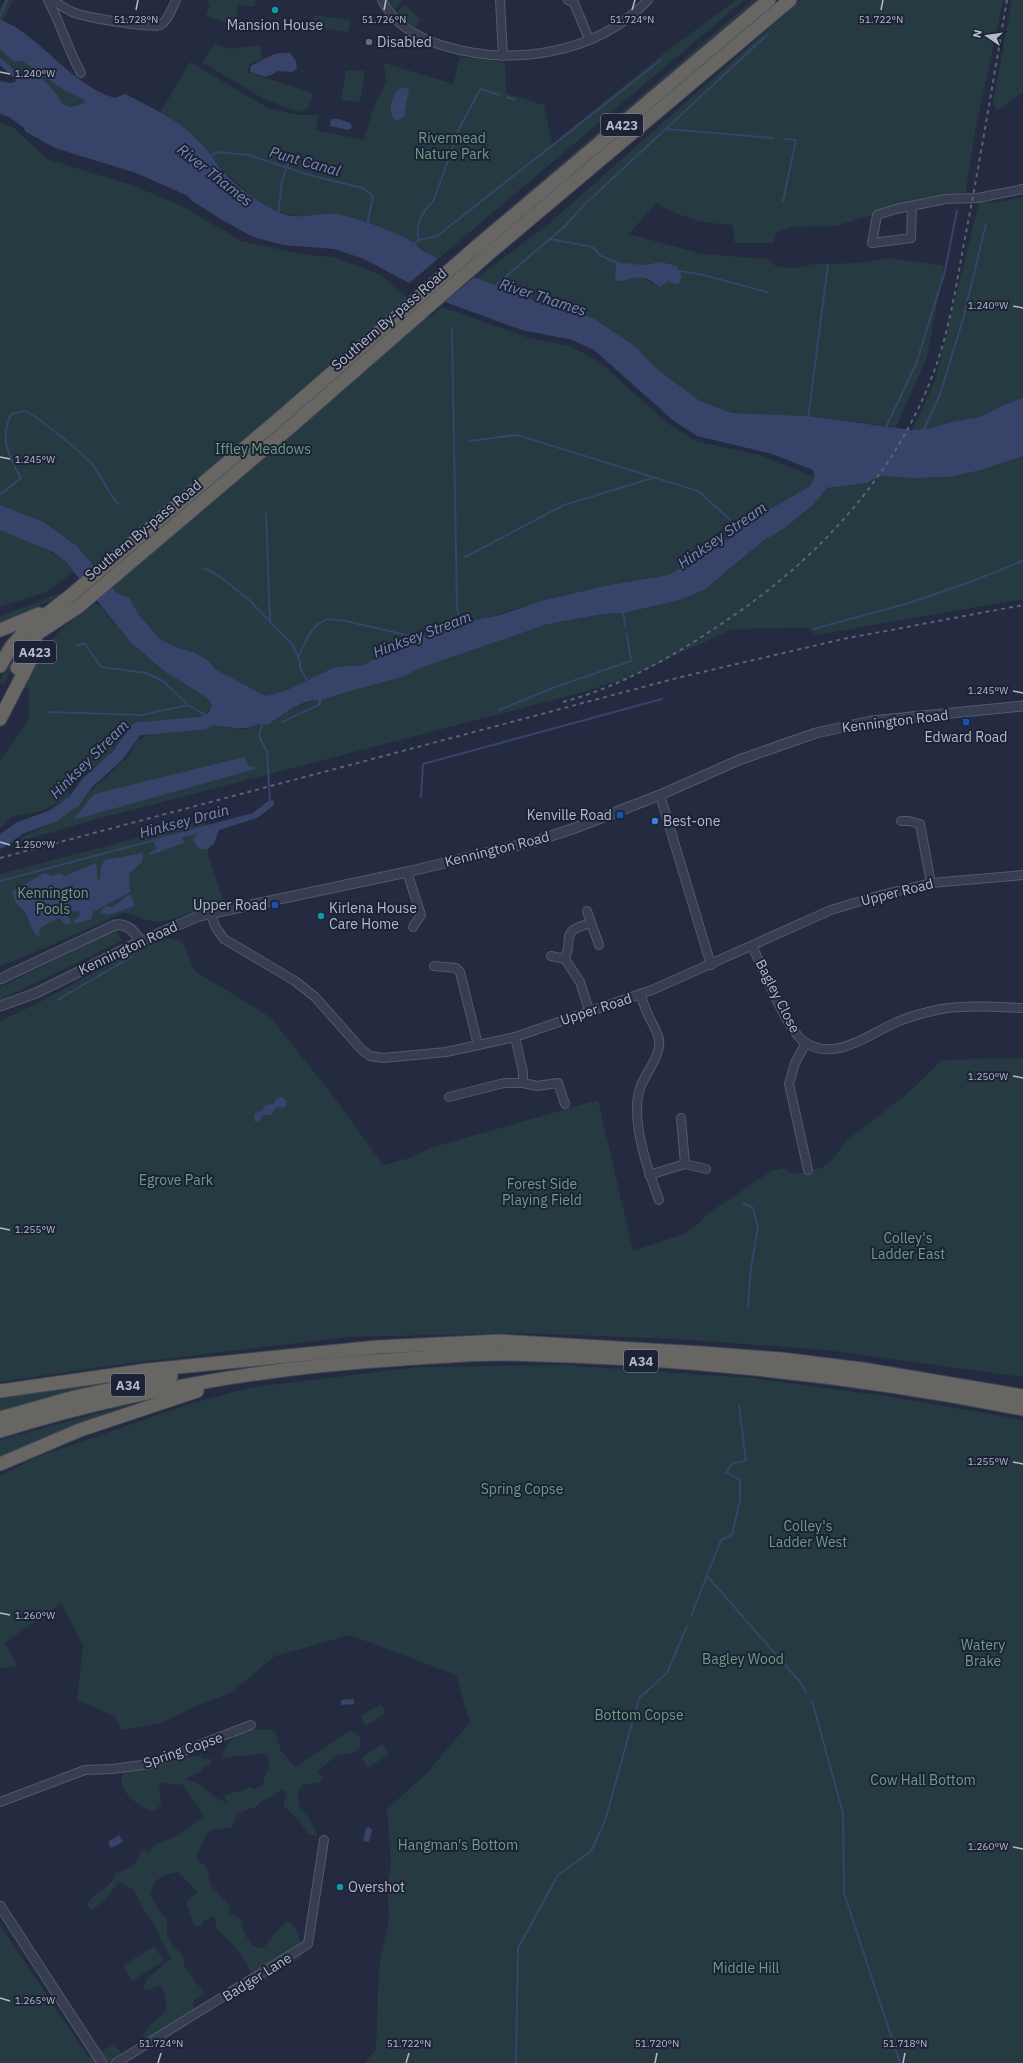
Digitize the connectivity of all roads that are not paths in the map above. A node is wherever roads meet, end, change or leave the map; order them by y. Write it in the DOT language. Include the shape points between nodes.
graph roads {
  1 [pos="50,0"];
  2 [pos="176,0"];
  3 [pos="382,0"];
  4 [pos="500,0"];
  5 [pos="568,0"];
  6 [pos="648,0"];
  7 [pos="769,0"];
  8 [pos="790,0"];
  9 [pos="589,39"];
  10 [pos="503,56"];
  11 [pos="82,73"];
  12 [pos="1023,189"];
  13 [pos="912,206"];
  14 [pos="114,568"];
  15 [pos="74,601"];
  16 [pos="51,610"];
  17 [pos="57,622"];
  18 [pos="0,630"];
  19 [pos="5,643"];
  20 [pos="0,666"];
  21 [pos="17,668"];
  22 [pos="14,683"];
  23 [pos="4,700"];
  24 [pos="1023,706"];
  25 [pos="0,718"];
  26 [pos="660,794"];
  27 [pos="901,821"];
  28 [pos="407,872"];
  29 [pos="1023,876"];
  30 [pos="931,883"];
  31 [pos="587,910"];
  32 [pos="210,912"];
  33 [pos="591,923"];
  34 [pos="413,927"];
  35 [pos="141,941"];
  36 [pos="599,945"];
  37 [pos="752,946"];
  38 [pos="551,956"];
  39 [pos="565,959"];
  40 [pos="711,964"];
  41 [pos="434,966"];
  42 [pos="0,979"];
  43 [pos="640,994"];
  44 [pos="0,1006"];
  45 [pos="1023,1008"];
  46 [pos="589,1010"];
  47 [pos="515,1036"];
  48 [pos="806,1044"];
  49 [pos="478,1045"];
  50 [pos="523,1083"];
  51 [pos="449,1097"];
  52 [pos="565,1104"];
  53 [pos="681,1118"];
  54 [pos="685,1164"];
  55 [pos="706,1169"];
  56 [pos="808,1170"];
  57 [pos="649,1174"];
  58 [pos="659,1200"];
  59 [pos="258,1360"];
  60 [pos="257,1373"];
  61 [pos="0,1391"];
  62 [pos="1023,1396"];
  63 [pos="1023,1409"];
  64 [pos="0,1418"];
  65 [pos="0,1431"];
  66 [pos="0,1464"];
  67 [pos="251,1726"];
  68 [pos="0,1802"];
  69 [pos="324,1840"];
  70 [pos="0,1906"];
  71 [pos="102,2063"];
  72 [pos="116,2063"];
  1 -- 2 [label="street" via="82,14 153,26 165,22"];
  1 -- 11 [label="street" via="73,58"];
  3 -- 10 [label="street" via="399,23 417,35 466,52"];
  4 -- 10 [label="street"];
  5 -- 9 [label="street" via="574,3"];
  6 -- 9 [label="street" via="616,26"];
  7 -- 14 [label="highway, Southern By-pass Road / A423" via="475,248"];
  8 -- 14 [label="highway, Southern By-pass Road / A423" via="486,256 295,423"];
  9 -- 10 [label="street" via="545,53"];
  12 -- 13 [label="street" via="978,198 946,199"];
  13 -- 13 [label="street" via="876,215 872,243 911,238"];
  14 -- 15 [label="highway, Southern By-pass Road / A423"];
  15 -- 16 [label="highway, Southern By-pass Road / A423"];
  15 -- 17 [label="highway, Southern By-pass Road / A423"];
  16 -- 18 [label="highway, Southern By-pass Road / A423"];
  16 -- 19 [label="highway, Southern By-pass Road / A423"];
  17 -- 21 [label="highway, Southern By-pass Road / A423" via="38,633"];
  17 -- 22 [label="highway, A423"];
  19 -- 20 [label="highway, Southern By-pass Road / A423"];
  19 -- 21 [label="highway" via="17,656"];
  21 -- 22 [label="highway, Southern By-pass Road"];
  22 -- 23 [label="highway"];
  23 -- 25 [label="highway"];
  24 -- 26 [label="street, Kennington Road" via="871,721 831,729 739,760"];
  26 -- 28 [label="street, Kennington Road" via="536,841"];
  26 -- 40 [label="street"];
  27 -- 30 [label="street" via="909,820 920,824"];
  28 -- 32 [label="street, Kennington Road"];
  28 -- 34 [label="street" via="421,915"];
  29 -- 30 [label="street, Upper Road"];
  30 -- 37 [label="street, Upper Road" via="831,910"];
  31 -- 33 [label="street"];
  32 -- 35 [label="street, Kennington Road"];
  32 -- 49 [label="street, Upper Road" via="216,928 224,939 295,981 315,997 370,1056 383,1058 418,1055"];
  33 -- 36 [label="street"];
  33 -- 39 [label="street" via="570,932"];
  35 -- 42 [label="street" via="132,929 123,924 115,925"];
  35 -- 44 [label="street, Kennington Road" via="36,993"];
  37 -- 40 [label="street, Upper Road"];
  37 -- 48 [label="street, Bagley Close" via="791,1026"];
  38 -- 39 [label="street"];
  39 -- 46 [label="street" via="580,982"];
  40 -- 43 [label="street, Upper Road"];
  41 -- 49 [label="street" via="456,968 460,972"];
  43 -- 46 [label="street, Upper Road"];
  43 -- 57 [label="street" via="657,1029 660,1042 657,1054 642,1080 638,1097 637,1112"];
  45 -- 48 [label="street, Bagley Close" via="941,1009 898,1022 859,1042 843,1047 828,1049"];
  46 -- 47 [label="street, Upper Road"];
  47 -- 49 [label="street, Upper Road"];
  47 -- 50 [label="street"];
  48 -- 56 [label="street, Bagley Close" via="795,1063 789,1084"];
  50 -- 51 [label="street" via="504,1083"];
  50 -- 52 [label="street" via="537,1086 558,1083"];
  53 -- 54 [label="street"];
  54 -- 55 [label="street"];
  54 -- 57 [label="street"];
  57 -- 58 [label="street"];
  59 -- 61 [label="highway" via="148,1370"];
  59 -- 62 [label="highway, A34" via="378,1347 501,1341 781,1359 862,1369"];
  59 -- 64 [label="highway, A34" via="157,1378"];
  60 -- 63 [label="highway, A34" via="352,1362 501,1354 699,1364 778,1371 859,1381"];
  60 -- 65 [label="highway, A34" via="127,1398"];
  60 -- 66 [label="highway" via="122,1414 58,1438"];
  67 -- 68 [label="street, Spring Copse" via="150,1764 85,1770"];
  69 -- 72 [label="street, Badger Lane" via="308,1944"];
  70 -- 71 [label="street"];
}
